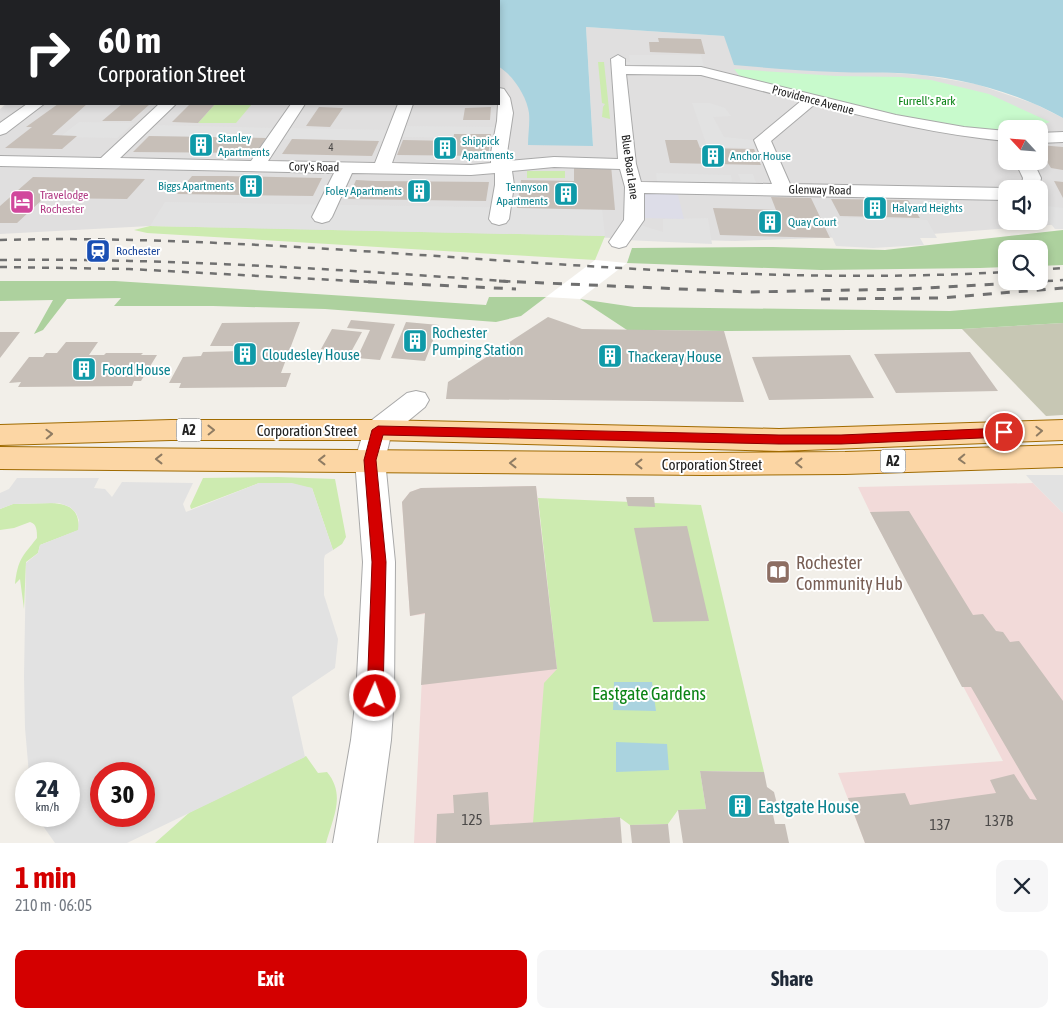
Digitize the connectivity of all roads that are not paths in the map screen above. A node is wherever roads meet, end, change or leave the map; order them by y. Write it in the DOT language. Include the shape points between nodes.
graph roads {
  1 [pos="619,64"];
  2 [pos="500,93"];
  3 [pos="811,100"];
  4 [pos="35,105"];
  5 [pos="167,105"];
  6 [pos="297,105"];
  7 [pos="406,105"];
  8 [pos="0,130"];
  9 [pos="998,135"];
  10 [pos="1063,137"];
  11 [pos="1048,138"];
  12 [pos="0,162"];
  13 [pos="105,163"];
  14 [pos="627,164"];
  15 [pos="256,165"];
  16 [pos="346,168"];
  17 [pos="382,168"];
  18 [pos="501,168"];
  19 [pos="634,186"];
  20 [pos="783,190"];
  21 [pos="998,194"];
  22 [pos="322,217"];
  23 [pos="499,219"];
  24 [pos="618,242"];
  25 [pos="416,400"];
  26 [pos="1063,430"];
  27 [pos="0,435"];
  28 [pos="374,445"];
  29 [pos="1063,456"];
  30 [pos="0,458"];
  31 [pos="355,843"];
  1 -- 3 [label="street, Providence Avenue" via="701,71"];
  1 -- 14 [label="street, Blue Boar Lane"];
  2 -- 18 [label="street" via="505,119 499,154"];
  3 -- 9 [label="street, Providence Avenue" via="912,124"];
  3 -- 20 [label="street" via="762,140"];
  4 -- 8 [label="street"];
  5 -- 13 [label="street"];
  6 -- 15 [label="street"];
  7 -- 17 [label="street"];
  10 -- 11 [label="street"];
  12 -- 13 [label="street, Cory's Road"];
  13 -- 15 [label="street, Cory's Road"];
  14 -- 18 [label="street, Cory's Road" via="554,162"];
  14 -- 19 [label="street, Blue Boar Lane"];
  15 -- 16 [label="street, Cory's Road"];
  16 -- 17 [label="street, Cory's Road"];
  16 -- 22 [label="street"];
  17 -- 18 [label="street, Cory's Road"];
  18 -- 23 [label="street" via="505,176"];
  19 -- 20 [label="street, Glenway Road"];
  19 -- 24 [label="street, Blue Boar Lane" via="634,218"];
  20 -- 21 [label="street, Glenway Road"];
  25 -- 28 [label="street"];
  28 -- 26 [label="main road, Corporation Street / A2, one-way" via="841,439"];
  27 -- 28 [label="main road, Corporation Street / A2, one-way" via="171,430"];
  29 -- 28 [label="main road, Corporation Street / A2, one-way" via="696,464"];
  28 -- 30 [label="main road, Corporation Street / A2, one-way"];
  28 -- 31 [label="street" via="379,562 375,696"];
}
